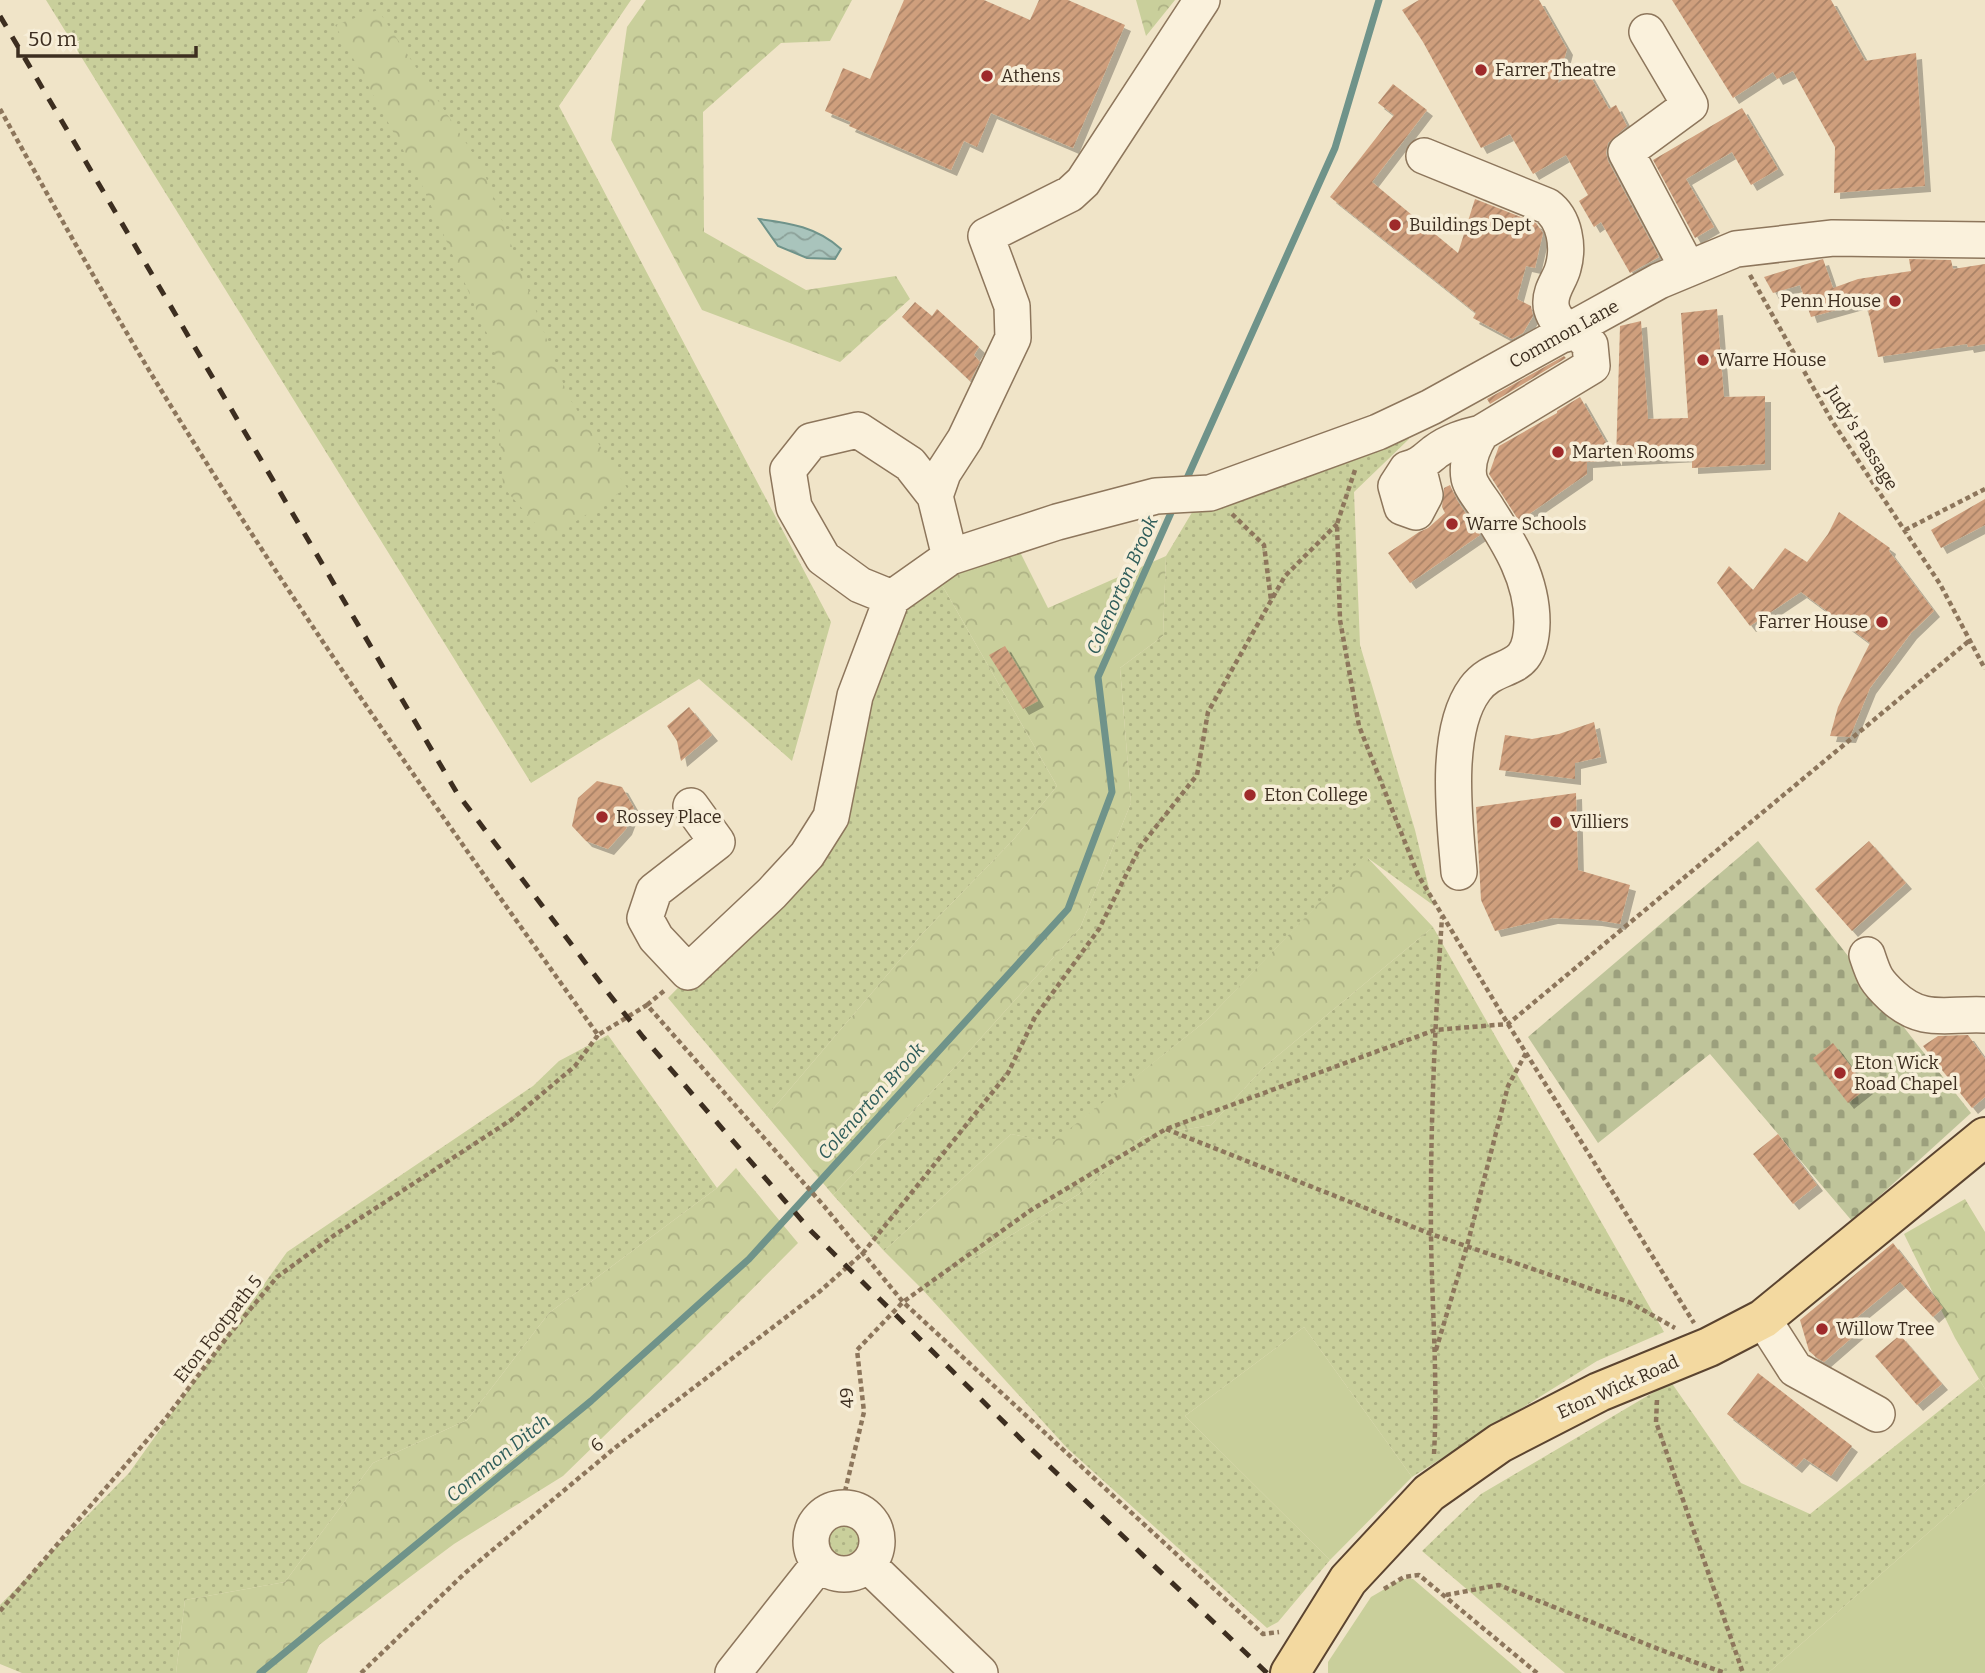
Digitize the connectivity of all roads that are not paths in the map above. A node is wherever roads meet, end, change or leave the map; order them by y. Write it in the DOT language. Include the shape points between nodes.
graph roads {
  1 [pos="1202,0"];
  2 [pos="1647,32"];
  3 [pos="1424,156"];
  4 [pos="1985,240"];
  5 [pos="1688,269"];
  6 [pos="1571,331"];
  7 [pos="1481,433"];
  8 [pos="1418,467"];
  9 [pos="934,496"];
  10 [pos="950,557"];
  11 [pos="892,598"];
  12 [pos="691,806"];
  13 [pos="1459,872"];
  14 [pos="1867,955"];
  15 [pos="1985,1015"];
  16 [pos="1985,1137"];
  17 [pos="1763,1319"];
  18 [pos="1877,1414"];
  19 [pos="819,1564"];
  20 [pos="868,1565"];
  21 [pos="733,1673"];
  22 [pos="981,1673"];
  23 [pos="1290,1673"];
  1 -- 9 [label="street" via="1083,182 1070,194 986,236 1012,306 1013,338"];
  2 -- 5 [label="street" via="1690,105 1626,152"];
  3 -- 6 [label="street" via="1556,213 1566,248 1550,302"];
  4 -- 5 [label="street, Common Lane" via="1833,238 1736,249"];
  5 -- 6 [label="street, Common Lane"];
  6 -- 7 [label="street" via="1590,345 1592,366"];
  6 -- 10 [label="street, Common Lane" via="1378,432 1210,493 1156,496"];
  7 -- 8 [label="street" via="1458,438"];
  7 -- 13 [label="street" via="1471,449 1469,479 1512,546 1530,592 1532,623 1519,662 1496,672 1475,689 1459,729 1454,770"];
  9 -- 10 [label="street"];
  9 -- 11 [label="street" via="910,464 858,430 811,441 788,470 794,507 823,558 860,585"];
  10 -- 11 [label="street"];
  11 -- 12 [label="street" via="855,696 831,817 807,855 772,893 688,972 656,938 645,918 654,891 717,842"];
  14 -- 15 [label="street" via="1875,979 1904,1007 1921,1015"];
  16 -- 17 [label="main road, Eton Wick Road"];
  17 -- 18 [label="street" via="1795,1369"];
  17 -- 23 [label="main road, Eton Wick Road" via="1709,1347 1599,1392 1500,1443 1429,1493 1348,1580"];
  19 -- 20 [label="street" via="841,1575"];
  19 -- 20 [label="street" via="811,1547 812,1531 821,1517 841,1508 859,1511 874,1526 876,1551"];
  19 -- 21 [label="street"];
  20 -- 22 [label="street"];
}
